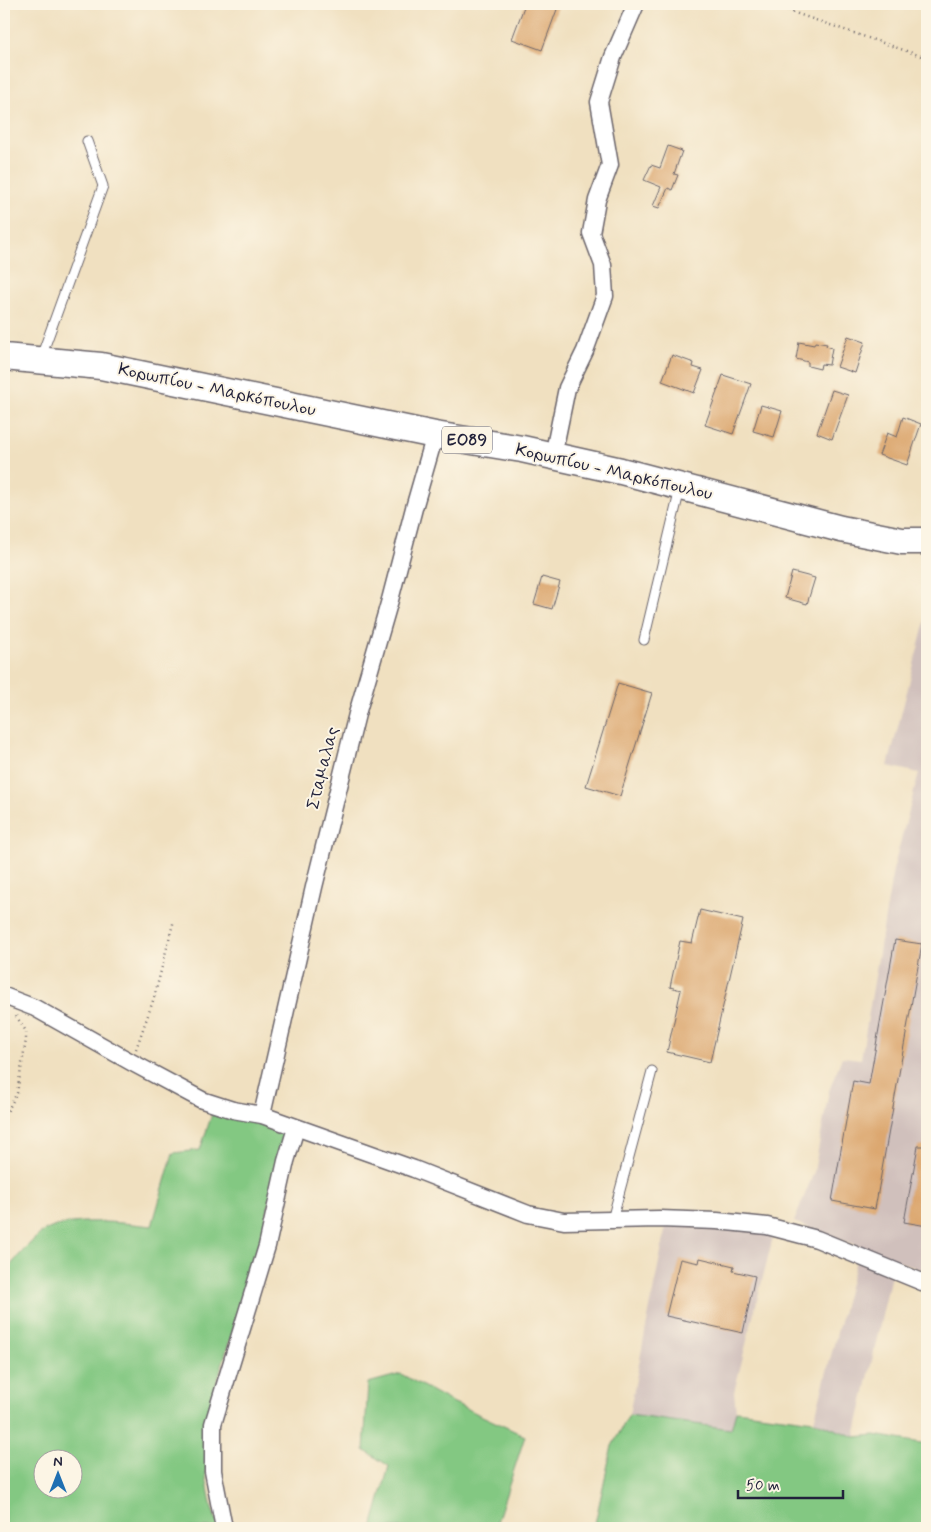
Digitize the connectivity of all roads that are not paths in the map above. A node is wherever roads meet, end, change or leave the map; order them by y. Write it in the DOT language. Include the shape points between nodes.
graph roads {
  1 [pos="636,4"];
  2 [pos="88,141"];
  3 [pos="4,357"];
  4 [pos="40,360"];
  5 [pos="436,435"];
  6 [pos="553,456"];
  7 [pos="680,486"];
  8 [pos="927,541"];
  9 [pos="644,640"];
  10 [pos="8,998"];
  11 [pos="652,1071"];
  12 [pos="262,1115"];
  13 [pos="296,1128"];
  14 [pos="612,1220"];
  15 [pos="927,1284"];
  16 [pos="226,1528"];
  1 -- 6 [label="street" via="612,57 599,102 610,165 597,200 591,233 603,265 605,296 585,351 567,388"];
  2 -- 4 [label="lane" via="103,186"];
  3 -- 4 [label="main road, Κορωπίου - Μαρκόπουλου / ΕΟ89"];
  4 -- 5 [label="main road, Κορωπίου - Μαρκόπουλου / ΕΟ89" via="101,366"];
  5 -- 6 [label="main road, Κορωπίου - Μαρκόπουλου / ΕΟ89"];
  5 -- 12 [label="street, Σταμαλας" via="355,723"];
  6 -- 7 [label="main road, Κορωπίου - Μαρκόπουλου / ΕΟ89"];
  7 -- 8 [label="main road, Κορωπίου - Μαρκόπουλου / ΕΟ89" via="841,529 902,541"];
  7 -- 9 [label="lane"];
  10 -- 12 [label="street" via="35,1008 202,1100"];
  11 -- 14 [label="lane"];
  12 -- 13 [label="street"];
  13 -- 14 [label="street" via="414,1169 528,1214 564,1221"];
  13 -- 16 [label="street" via="267,1246 213,1424 213,1471"];
  14 -- 15 [label="street" via="717,1221 767,1226 816,1239"];
}
